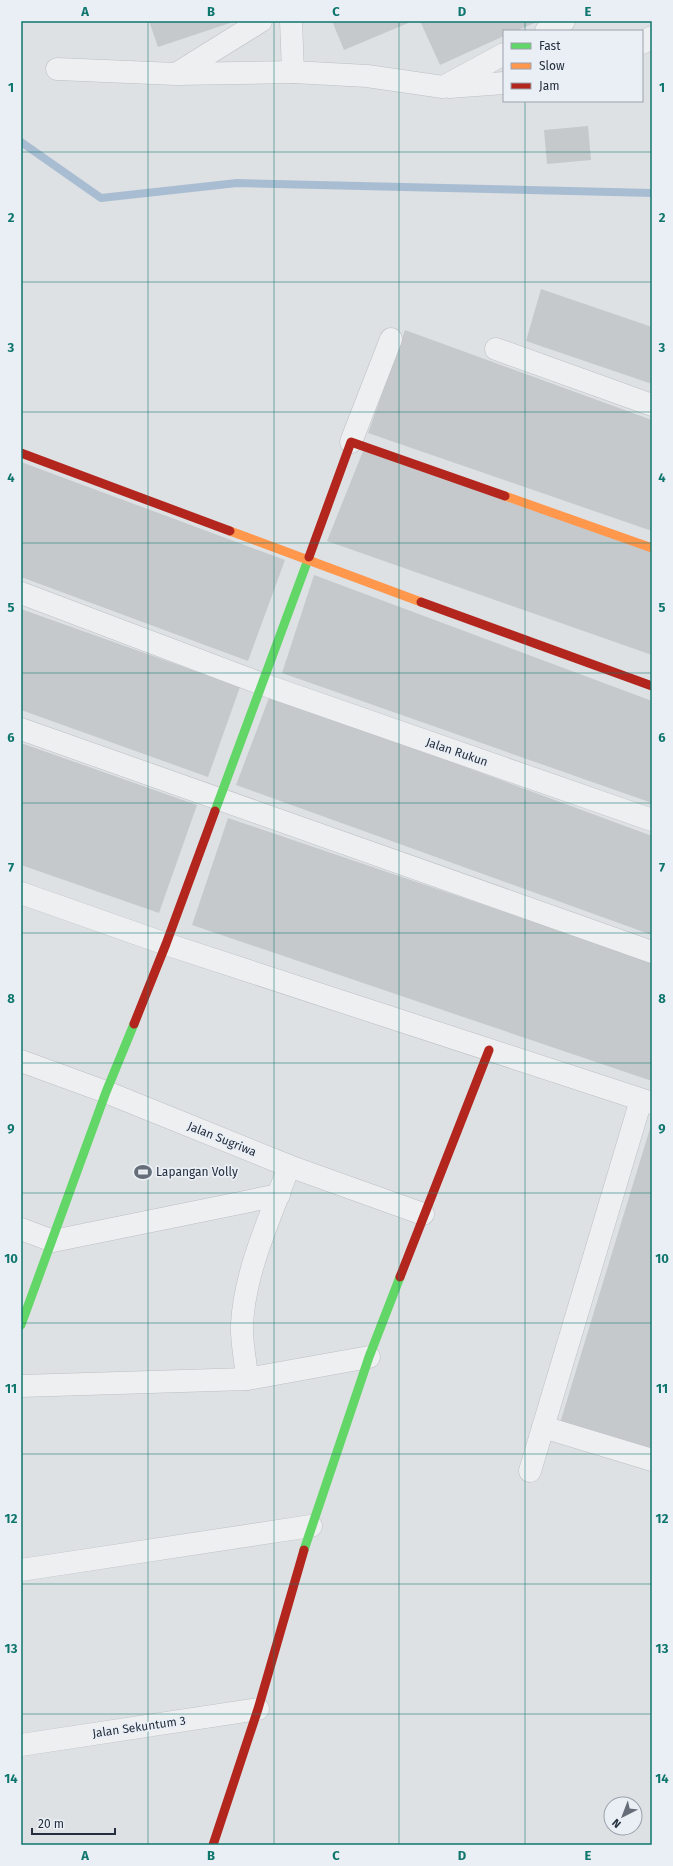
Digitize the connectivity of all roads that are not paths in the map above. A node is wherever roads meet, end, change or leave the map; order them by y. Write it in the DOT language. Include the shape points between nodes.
graph roads {
  1 [pos="261,21"];
  2 [pos="291,21"];
  3 [pos="564,21"];
  4 [pos="548,30"];
  5 [pos="652,36"];
  6 [pos="643,43"];
  7 [pos="503,55"];
  8 [pos="57,68"];
  9 [pos="292,72"];
  10 [pos="176,74"];
  11 [pos="503,83"];
  12 [pos="443,88"];
  13 [pos="391,339"];
  14 [pos="496,349"];
  15 [pos="652,405"];
  16 [pos="351,442"];
  17 [pos="21,453"];
  18 [pos="652,548"];
  19 [pos="308,560"];
  20 [pos="21,593"];
  21 [pos="262,684"];
  22 [pos="652,686"];
  23 [pos="21,728"];
  24 [pos="220,798"];
  25 [pos="652,820"];
  26 [pos="21,893"];
  27 [pos="166,944"];
  28 [pos="652,952"];
  29 [pos="489,1050"];
  30 [pos="21,1061"];
  31 [pos="106,1092"];
  32 [pos="646,1101"];
  33 [pos="289,1166"];
  34 [pos="279,1195"];
  35 [pos="423,1214"];
  36 [pos="21,1230"];
  37 [pos="53,1241"];
  38 [pos="21,1325"];
  39 [pos="369,1357"];
  40 [pos="247,1379"];
  41 [pos="21,1386"];
  42 [pos="543,1427"];
  43 [pos="652,1460"];
  44 [pos="530,1471"];
  45 [pos="311,1526"];
  46 [pos="21,1570"];
  47 [pos="258,1710"];
  48 [pos="21,1745"];
  49 [pos="213,1845"];
  1 -- 10 [label="street"];
  2 -- 9 [label="street"];
  3 -- 4 [label="street"];
  5 -- 6 [label="street"];
  7 -- 12 [label="street"];
  8 -- 10 [label="street"];
  9 -- 10 [label="street"];
  9 -- 12 [label="street" via="367,76"];
  11 -- 12 [label="street"];
  13 -- 16 [label="street"];
  14 -- 15 [label="street"];
  16 -- 18 [label="street"];
  16 -- 19 [label="street"];
  17 -- 19 [label="street"];
  19 -- 21 [label="street"];
  19 -- 22 [label="street"];
  20 -- 21 [label="street, Jalan Rukun"];
  21 -- 24 [label="street"];
  21 -- 25 [label="street, Jalan Rukun"];
  23 -- 24 [label="street"];
  24 -- 27 [label="street"];
  24 -- 28 [label="street"];
  26 -- 27 [label="street"];
  27 -- 29 [label="street"];
  27 -- 31 [label="street"];
  29 -- 32 [label="street"];
  29 -- 35 [label="street"];
  30 -- 31 [label="street, Jalan Sugriwa"];
  31 -- 33 [label="street, Jalan Sugriwa"];
  31 -- 37 [label="street"];
  32 -- 42 [label="street"];
  33 -- 34 [label="street"];
  33 -- 35 [label="street, Jalan Sugriwa"];
  34 -- 37 [label="street"];
  34 -- 40 [label="street" via="250,1271 244,1299 242,1326"];
  35 -- 39 [label="street"];
  36 -- 37 [label="street"];
  37 -- 38 [label="street"];
  39 -- 40 [label="street"];
  39 -- 45 [label="street"];
  40 -- 41 [label="street"];
  42 -- 43 [label="street"];
  42 -- 44 [label="street"];
  45 -- 46 [label="street"];
  45 -- 47 [label="street"];
  47 -- 48 [label="street, Jalan Sekuntum 3"];
  47 -- 49 [label="street"];
}
